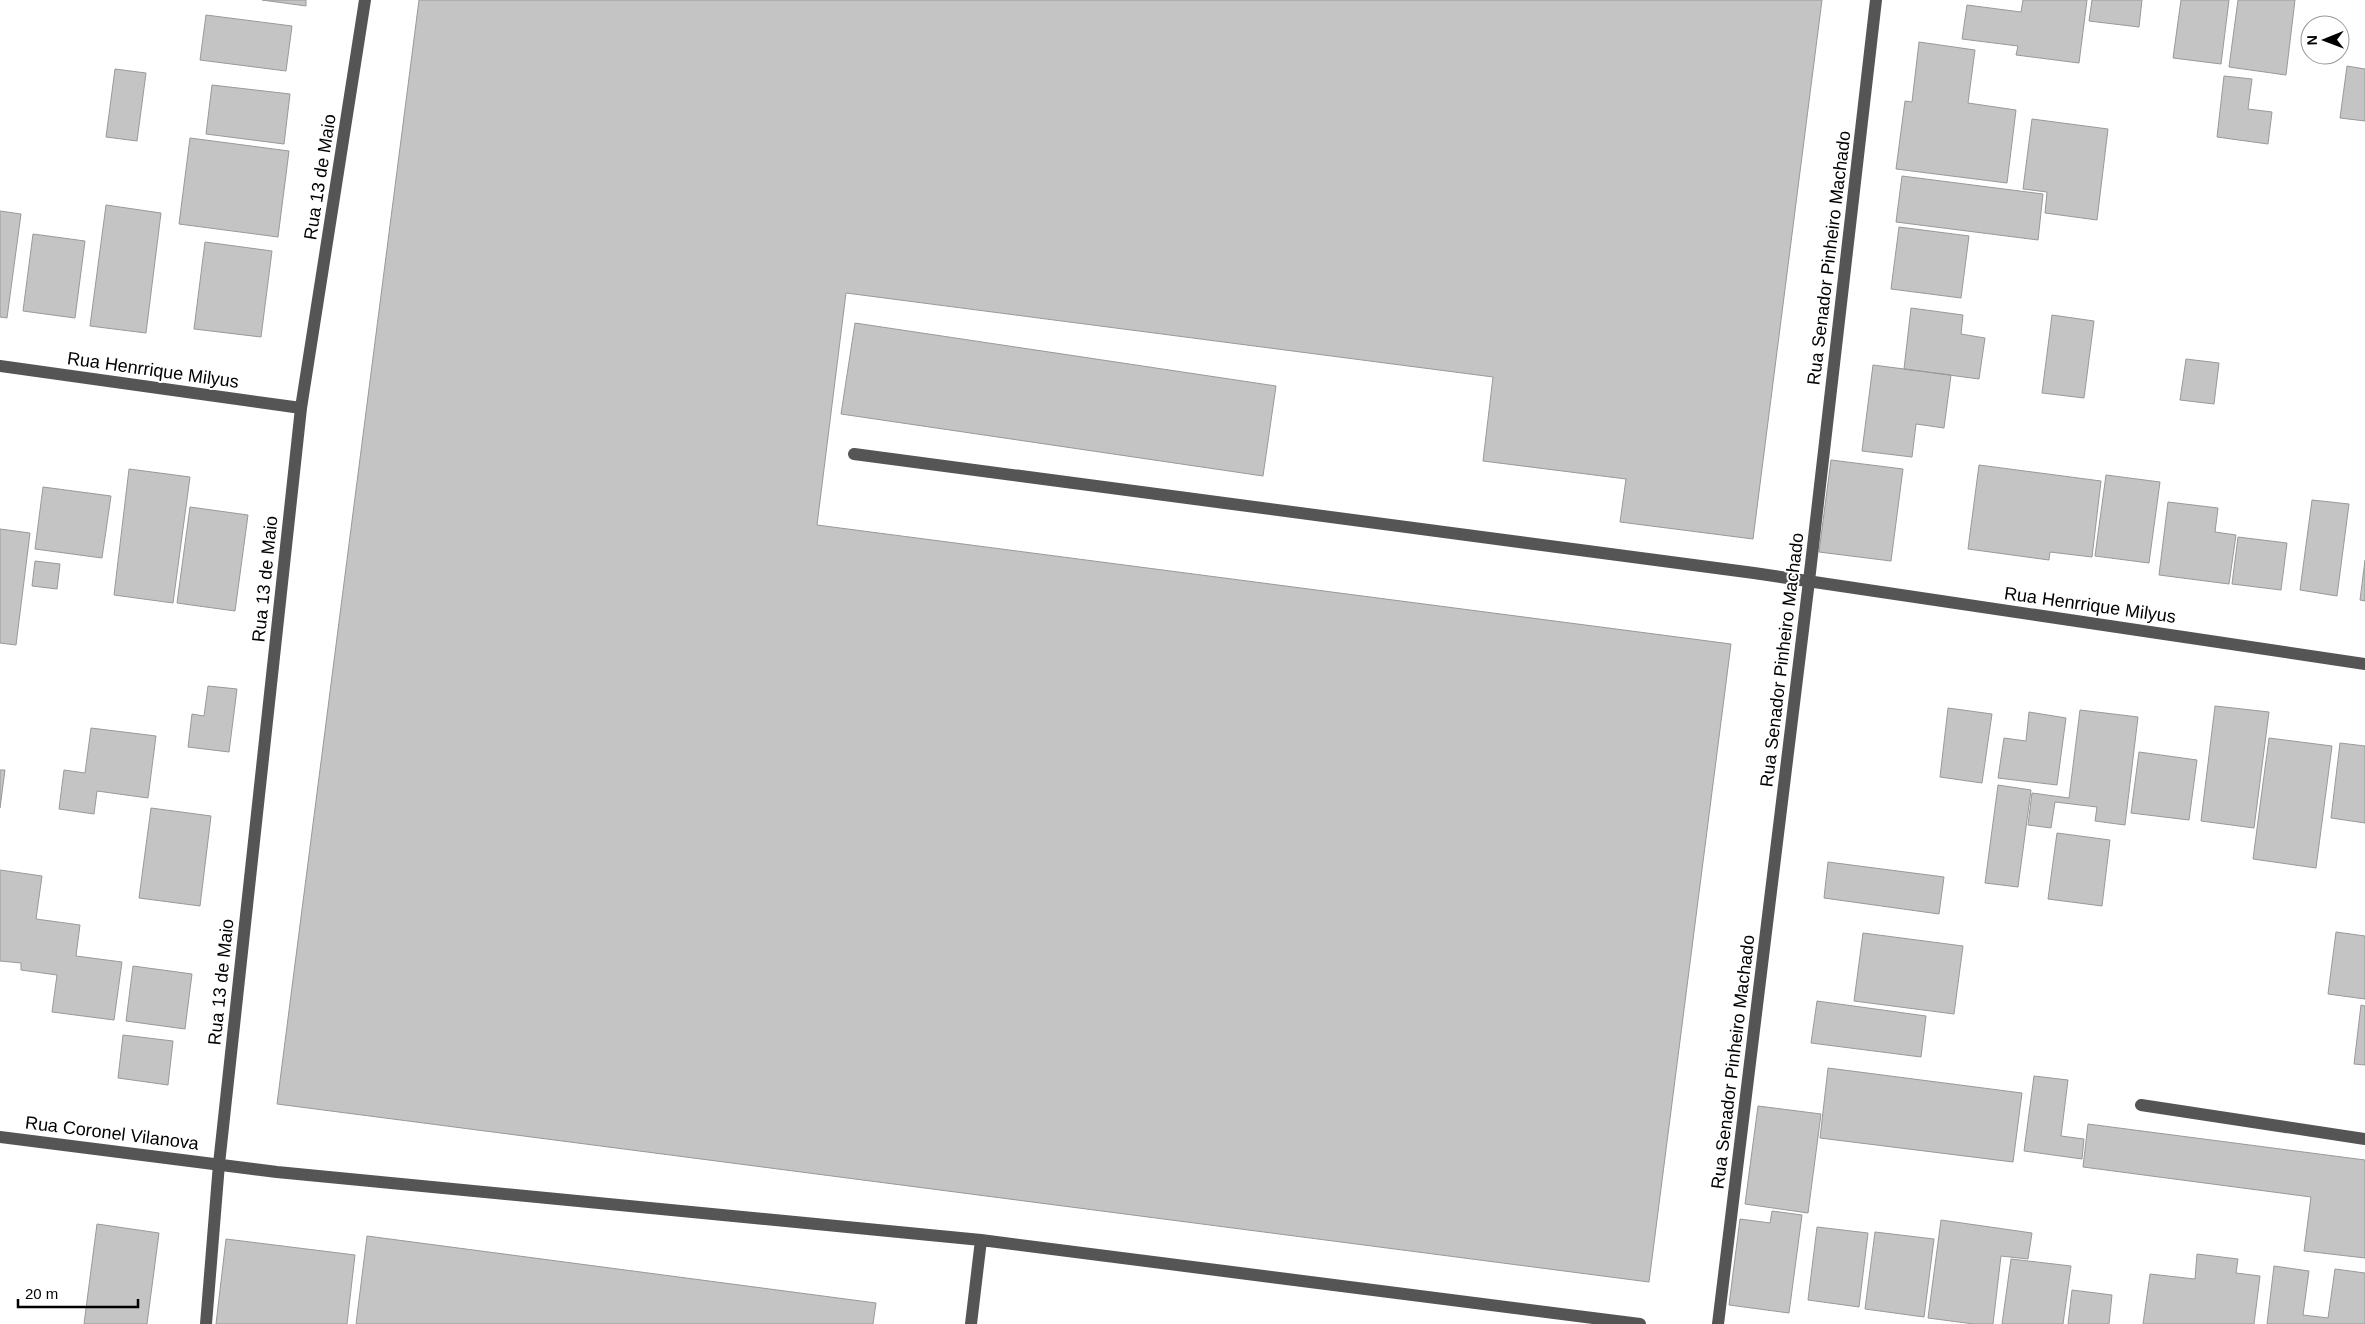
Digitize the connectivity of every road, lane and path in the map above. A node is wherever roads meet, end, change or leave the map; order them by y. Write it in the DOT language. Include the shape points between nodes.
graph roads {
  1 [pos="365,0"];
  2 [pos="1876,0"];
  3 [pos="0,366"];
  4 [pos="301,408"];
  5 [pos="854,454"];
  6 [pos="1809,582"];
  7 [pos="2365,664"];
  8 [pos="2142,1105"];
  9 [pos="0,1137"];
  10 [pos="2365,1139"];
  11 [pos="219,1164"];
  12 [pos="980,1240"];
  13 [pos="206,1324"];
  14 [pos="971,1324"];
  15 [pos="1640,1324"];
  16 [pos="1718,1324"];
  1 -- 4 [label="street, Rua 13 de Maio"];
  2 -- 6 [label="street, Rua Senador Pinheiro Machado"];
  3 -- 4 [label="street, Rua Henrrique Milyus"];
  4 -- 11 [label="street, Rua 13 de Maio"];
  5 -- 6 [label="street, Rua Henrrique Milyus"];
  6 -- 7 [label="street, Rua Henrrique Milyus"];
  6 -- 16 [label="street, Rua Senador Pinheiro Machado"];
  8 -- 10 [label="street"];
  9 -- 11 [label="street, Rua Coronel Vilanova"];
  11 -- 12 [label="street, Rua Coronel Vilanova"];
  11 -- 13 [label="street, Rua 13 de Maio"];
  12 -- 14 [label="street"];
  12 -- 15 [label="street, Rua Coronel Vilanova"];
}
